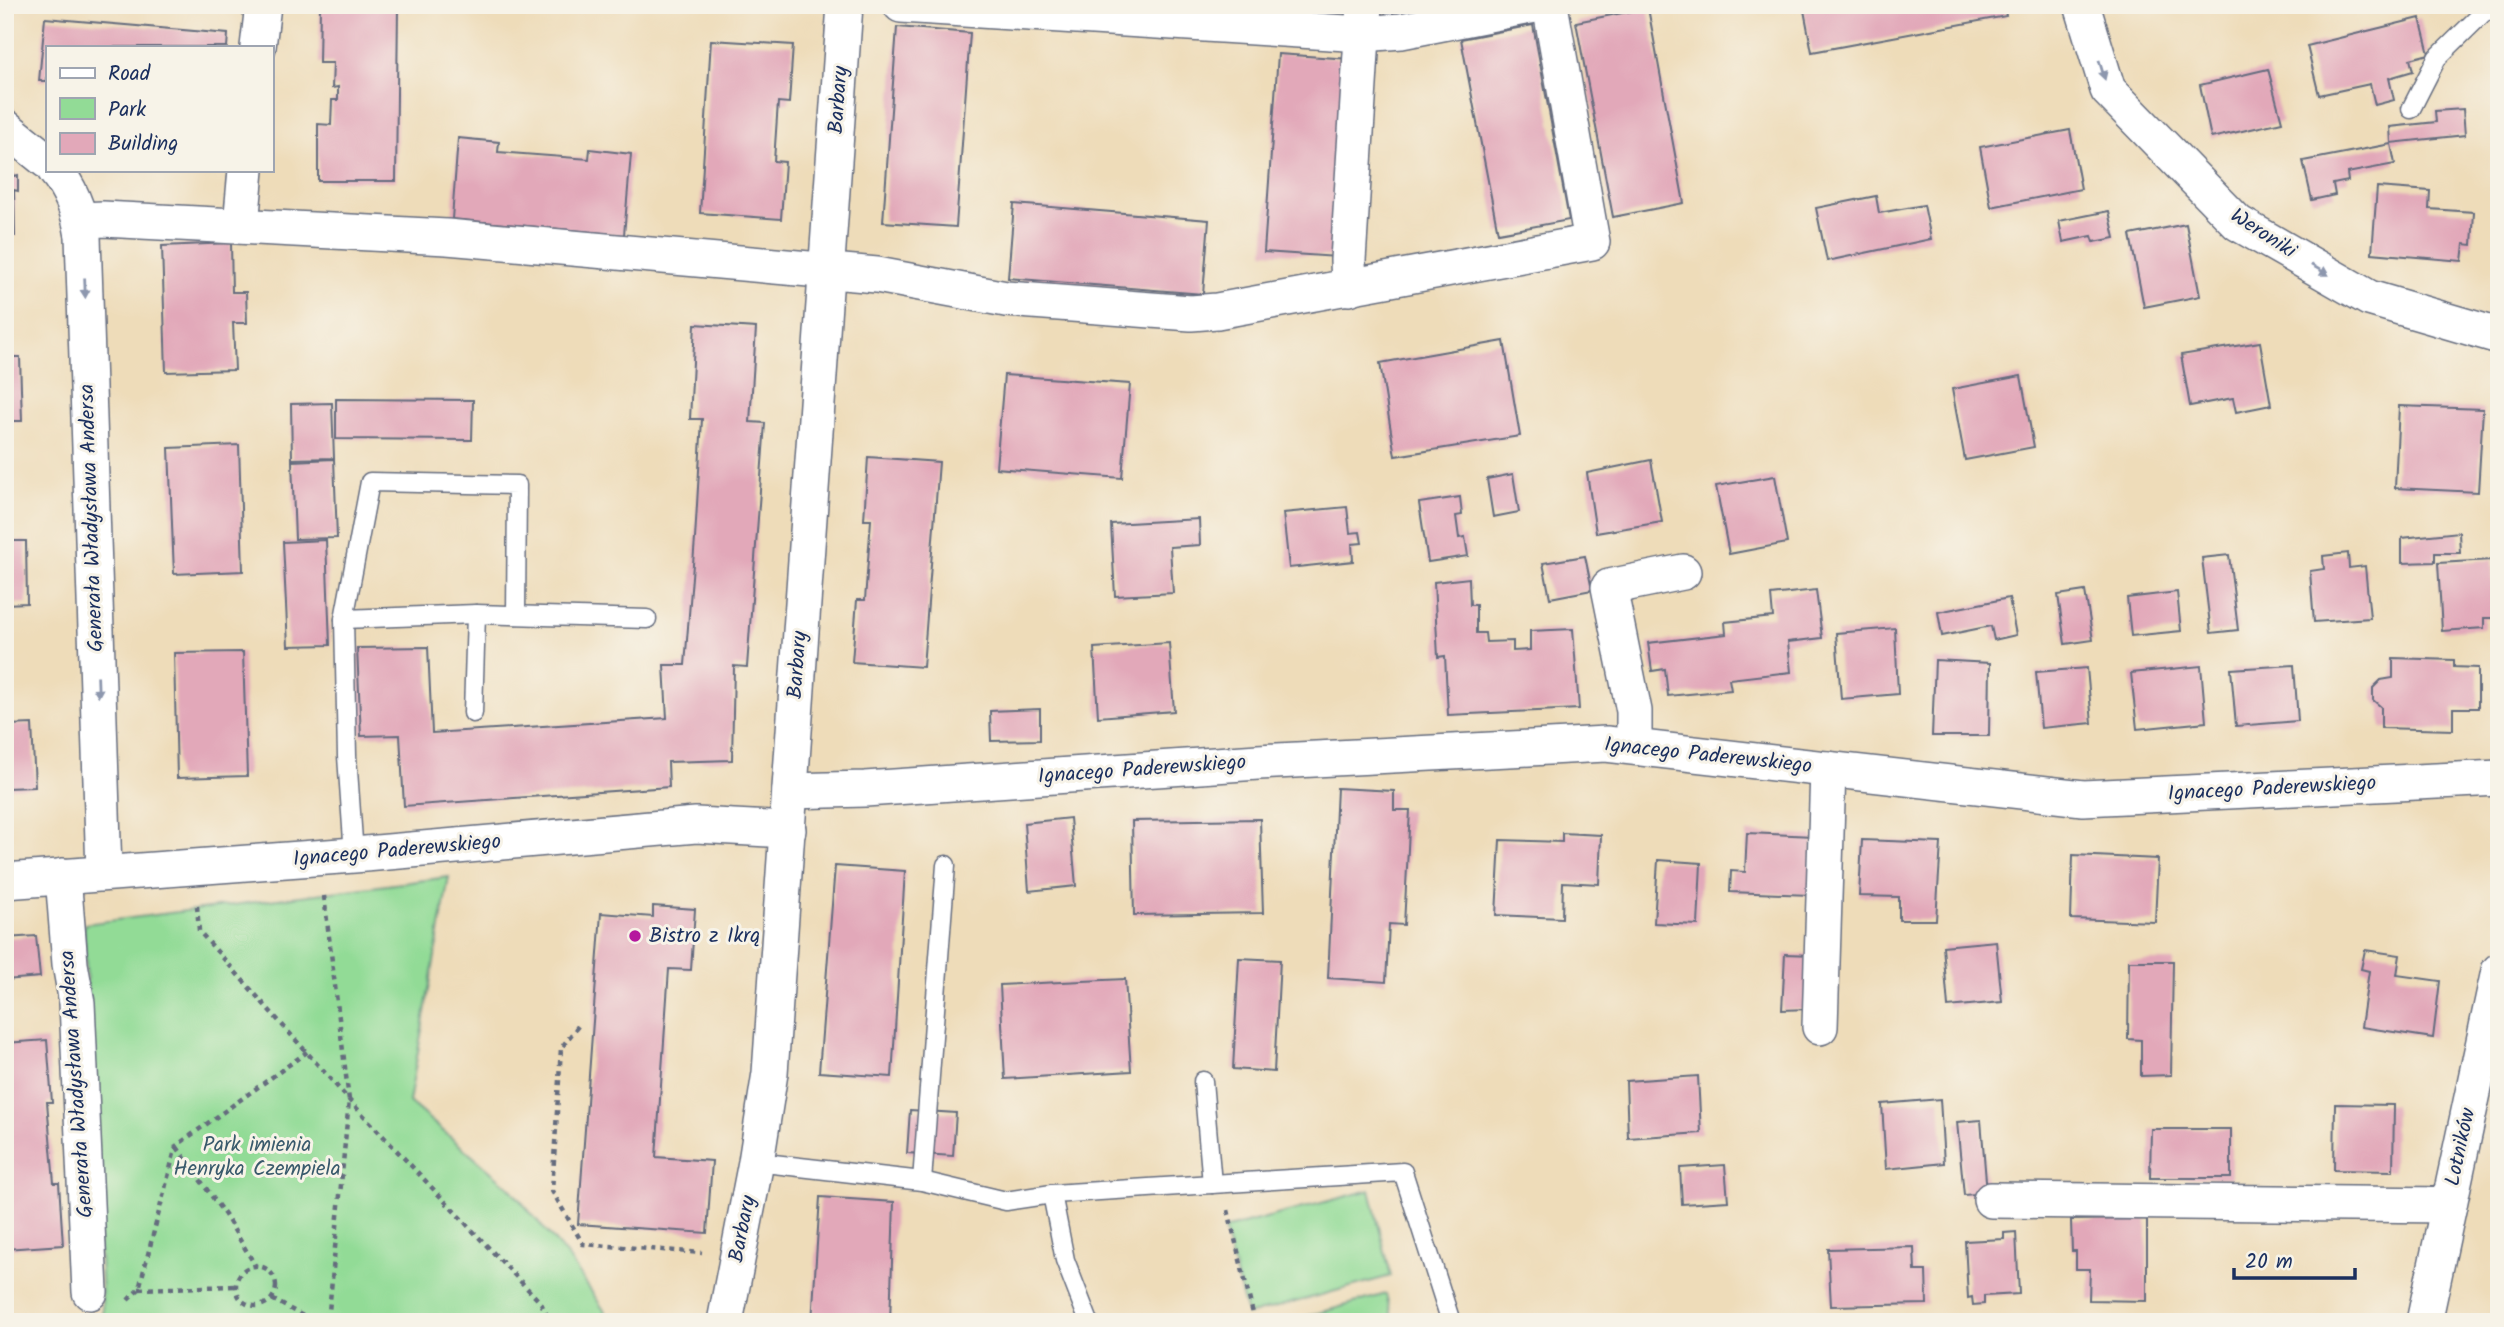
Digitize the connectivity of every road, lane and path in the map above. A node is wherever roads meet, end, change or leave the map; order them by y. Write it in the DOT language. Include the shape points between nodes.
graph roads {
  1 [pos="262,5"];
  2 [pos="845,5"];
  3 [pos="901,5"];
  4 [pos="1535,5"];
  5 [pos="1549,5"];
  6 [pos="2082,5"];
  7 [pos="2499,8"];
  8 [pos="1364,20"];
  9 [pos="258,46"];
  10 [pos="2411,109"];
  11 [pos="5,127"];
  12 [pos="46,160"];
  13 [pos="57,172"];
  14 [pos="246,172"];
  15 [pos="80,220"];
  16 [pos="241,225"];
  17 [pos="826,270"];
  18 [pos="1349,288"];
  19 [pos="2499,336"];
  20 [pos="1683,572"];
  21 [pos="475,614"];
  22 [pos="516,615"];
  23 [pos="344,619"];
  24 [pos="647,619"];
  25 [pos="473,713"];
  26 [pos="1634,746"];
  27 [pos="1828,769"];
  28 [pos="2499,778"];
  29 [pos="790,791"];
  30 [pos="788,830"];
  31 [pos="354,855"];
  32 [pos="946,864"];
  33 [pos="104,872"];
  34 [pos="63,876"];
  35 [pos="5,881"];
  36 [pos="199,930"];
  37 [pos="328,940"];
  38 [pos="2499,971"];
  39 [pos="578,1026"];
  40 [pos="1820,1027"];
  41 [pos="307,1052"];
  42 [pos="1202,1081"];
  43 [pos="349,1100"];
  44 [pos="176,1146"];
  45 [pos="756,1162"];
  46 [pos="922,1181"];
  47 [pos="1212,1184"];
  48 [pos="1052,1194"];
  49 [pos="1991,1200"];
  50 [pos="2449,1205"];
  51 [pos="1233,1227"];
  52 [pos="738,1257"];
  53 [pos="255,1265"];
  54 [pos="235,1286"];
  55 [pos="139,1289"];
  56 [pos="90,1292"];
  57 [pos="271,1299"];
  58 [pos="122,1306"];
  59 [pos="314,1322"];
  60 [pos="328,1322"];
  61 [pos="550,1322"];
  62 [pos="725,1322"];
  63 [pos="1089,1322"];
  64 [pos="1255,1322"];
  65 [pos="1451,1322"];
  66 [pos="2424,1322"];
  1 -- 9 [label="street"];
  2 -- 17 [label="street, Barbary"];
  3 -- 8 [label="street"];
  4 -- 8 [label="street" via="1401,31"];
  5 -- 18 [label="street" via="1592,242"];
  6 -- 19 [label="street, Weroniki, one-way" via="2108,90 2238,223 2370,298"];
  7 -- 10 [label="lane" via="2484,12 2437,58"];
  8 -- 18 [label="street"];
  11 -- 12 [label="street"];
  13 -- 15 [label="street, Generała Władysława Andersa" via="67,184"];
  14 -- 16 [label="street"];
  15 -- 16 [label="street"];
  15 -- 33 [label="street, Generała Władysława Andersa, one-way"];
  16 -- 17 [label="street" via="447,237"];
  17 -- 18 [label="street" via="1006,299 1191,313"];
  17 -- 29 [label="street, Barbary"];
  20 -- 26 [label="street" via="1609,587 1634,711"];
  21 -- 22 [label="lane"];
  21 -- 23 [label="lane"];
  21 -- 25 [label="lane"];
  22 -- 23 [label="lane" via="517,485 370,482"];
  22 -- 24 [label="lane"];
  23 -- 31 [label="lane"];
  26 -- 27 [label="street, Ignacego Paderewskiego"];
  26 -- 29 [label="street, Ignacego Paderewskiego" via="1272,761"];
  27 -- 28 [label="street, Ignacego Paderewskiego" via="2083,799"];
  27 -- 40 [label="street"];
  29 -- 30 [label="street, Barbary"];
  30 -- 31 [label="street, Ignacego Paderewskiego" via="696,825"];
  30 -- 45 [label="street, Barbary" via="770,1073"];
  31 -- 33 [label="street, Ignacego Paderewskiego"];
  32 -- 46 [label="lane"];
  33 -- 34 [label="street, Ignacego Paderewskiego"];
  34 -- 35 [label="street, Ignacego Paderewskiego"];
  34 -- 56 [label="street, Generała Władysława Andersa" via="77,1003"];
  36 -- 41 [label="path"];
  37 -- 43 [label="path"];
  38 -- 50 [label="street, Lotników"];
  39 -- 52 [label="path" via="561,1048 552,1191 583,1244"];
  41 -- 43 [label="path"];
  41 -- 44 [label="path"];
  42 -- 47 [label="lane"];
  43 -- 60 [label="path"];
  43 -- 61 [label="path" via="541,1303"];
  44 -- 53 [label="path"];
  44 -- 55 [label="path"];
  45 -- 46 [label="lane"];
  45 -- 52 [label="street, Barbary"];
  46 -- 48 [label="lane" via="1006,1200"];
  47 -- 48 [label="lane"];
  47 -- 65 [label="lane" via="1403,1172"];
  48 -- 63 [label="lane" via="1065,1260"];
  49 -- 50 [label="street"];
  50 -- 66 [label="street, Lotników"];
  51 -- 64 [label="path"];
  52 -- 62 [label="street, Barbary"];
  53 -- 54 [label="path" via="240,1272"];
  53 -- 57 [label="path" via="269,1270 276,1284"];
  54 -- 55 [label="path"];
  54 -- 57 [label="path" via="242,1301 257,1306"];
  55 -- 58 [label="path"];
  57 -- 59 [label="path"];
}
